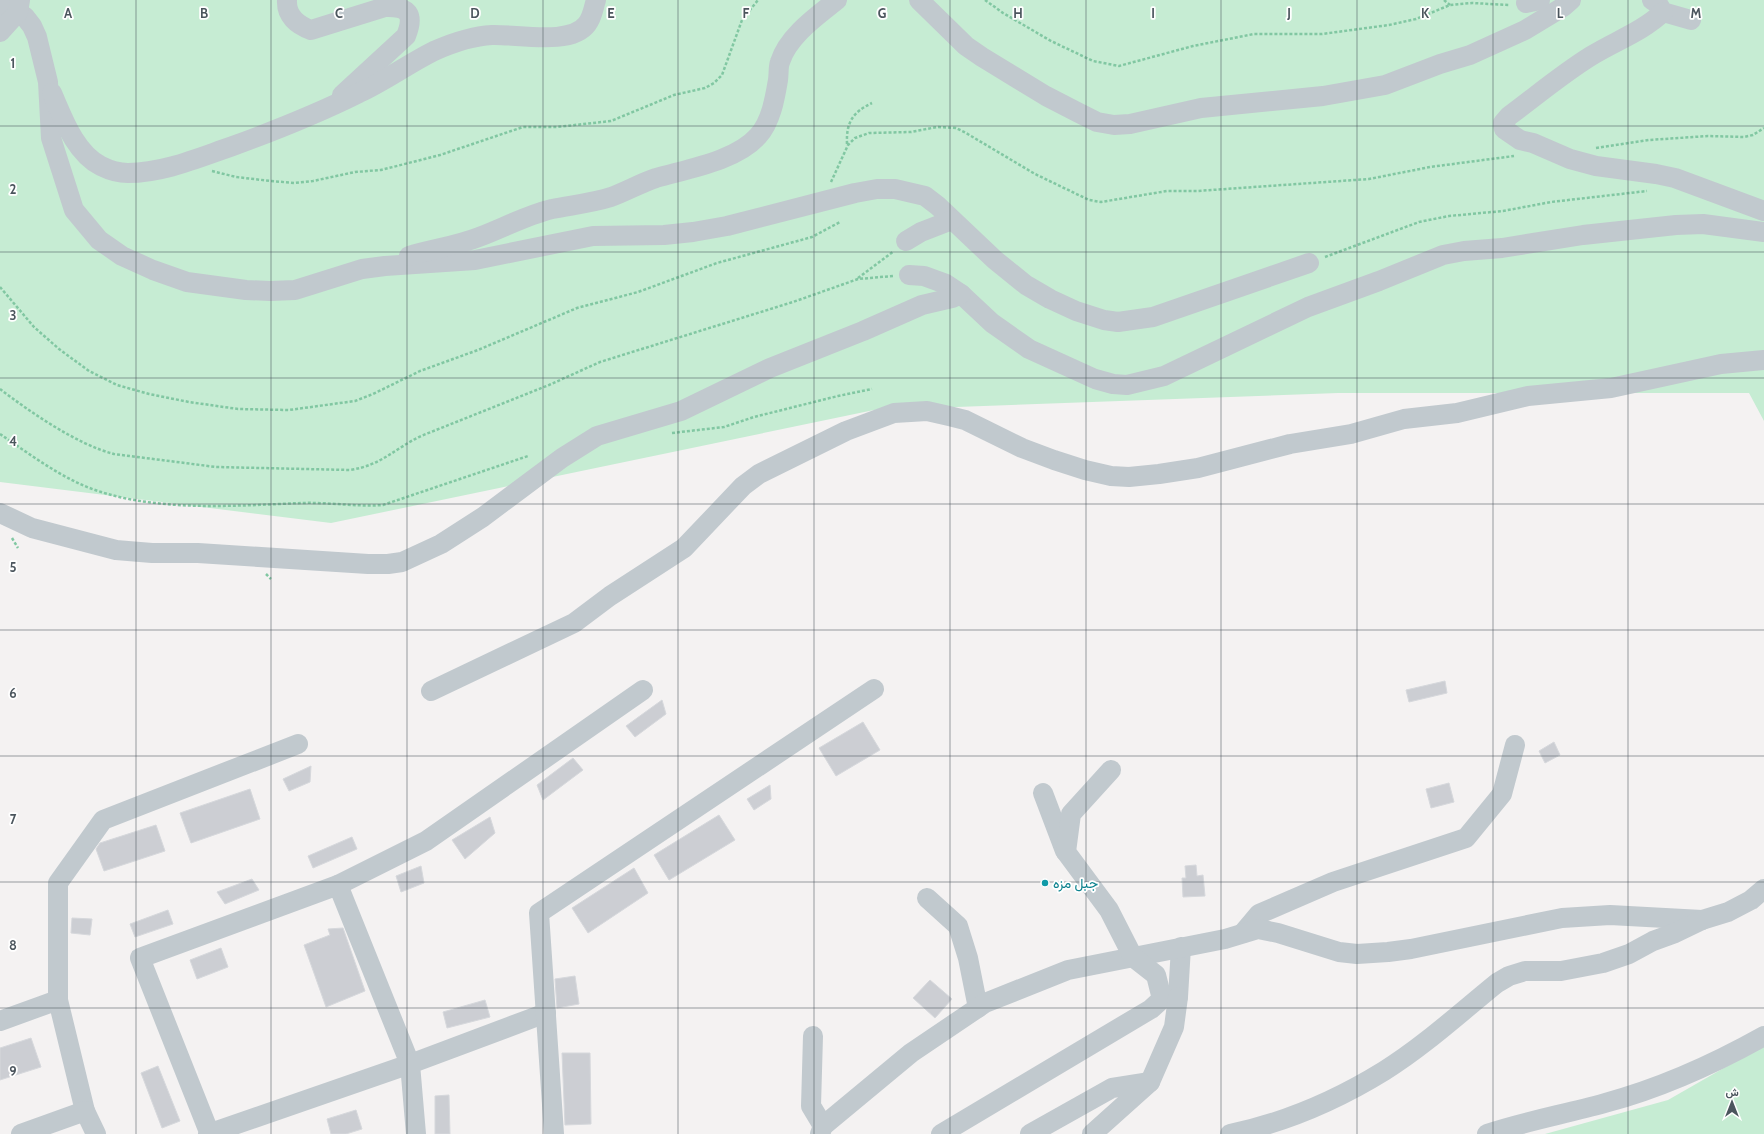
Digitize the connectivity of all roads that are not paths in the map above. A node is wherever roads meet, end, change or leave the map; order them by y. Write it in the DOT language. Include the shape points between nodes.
graph roads {
  1 [pos="287,0"];
  2 [pos="596,0"];
  3 [pos="837,0"];
  4 [pos="919,0"];
  5 [pos="1571,0"];
  6 [pos="1658,6"];
  7 [pos="13,7"];
  8 [pos="1691,20"];
  9 [pos="0,32"];
  10 [pos="48,82"];
  11 [pos="332,105"];
  12 [pos="1764,211"];
  13 [pos="952,220"];
  14 [pos="1764,232"];
  15 [pos="906,241"];
  16 [pos="1309,263"];
  17 [pos="385,266"];
  18 [pos="909,275"];
  19 [pos="961,294"];
  20 [pos="1764,360"];
  21 [pos="0,513"];
  22 [pos="874,689"];
  23 [pos="643,690"];
  24 [pos="431,691"];
  25 [pos="298,744"];
  26 [pos="1515,745"];
  27 [pos="1111,770"];
  28 [pos="1043,793"];
  29 [pos="1066,852"];
  30 [pos="338,885"];
  31 [pos="1764,889"];
  32 [pos="927,898"];
  33 [pos="1702,920"];
  34 [pos="1242,934"];
  35 [pos="1181,947"];
  36 [pos="1133,957"];
  37 [pos="1170,998"];
  38 [pos="58,1000"];
  39 [pos="978,1008"];
  40 [pos="546,1013"];
  41 [pos="0,1021"];
  42 [pos="813,1036"];
  43 [pos="1764,1036"];
  44 [pos="410,1064"];
  45 [pos="1150,1082"];
  46 [pos="85,1112"];
  47 [pos="822,1130"];
  48 [pos="208,1133"];
  49 [pos="21,1134"];
  50 [pos="96,1134"];
  51 [pos="416,1134"];
  52 [pos="554,1134"];
  53 [pos="941,1134"];
  54 [pos="1030,1134"];
  55 [pos="1092,1134"];
  56 [pos="1230,1134"];
  57 [pos="1487,1134"];
  1 -- 11 [label="street" via="288,12 293,20 311,30 385,7 397,7 405,10 410,16 406,36"];
  2 -- 11 [label="street" via="593,14 586,25 569,35 473,37 436,50"];
  3 -- 17 [label="street" via="792,40 784,51 769,117 758,137 747,145 721,159 696,168 656,178 612,196 552,209 478,238 427,250"];
  4 -- 5 [label="street" via="966,46 982,58 1079,114 1097,122 1114,125 1130,124 1201,108 1323,96 1385,85 1470,55 1503,40 1545,18"];
  6 -- 8 [label="street"];
  6 -- 12 [label="street" via="1647,26 1573,68 1509,116 1503,123 1504,129 1520,140 1570,159 1596,166 1675,178"];
  7 -- 9 [label="street"];
  7 -- 10 [label="street" via="32,26"];
  10 -- 11 [label="street" via="82,150 100,165 127,173 145,172 196,159 288,125"];
  10 -- 17 [label="street" via="51,138 74,210 99,240 122,256 187,282 270,292 295,290 356,271"];
  13 -- 15 [label="street"];
  13 -- 16 [label="street" via="1026,285 1076,311 1118,322 1153,317"];
  13 -- 17 [label="street" via="925,196 895,189 877,189 693,232 593,236 475,260"];
  14 -- 19 [label="street" via="1703,224 1676,225 1443,255 1308,307 1164,376 1126,385 1095,379 1029,349 992,323"];
  18 -- 19 [label="street" via="935,279"];
  19 -- 21 [label="street" via="922,305 770,368 681,411 597,436 562,458 471,525 441,544 402,562 368,564 116,550 32,528"];
  20 -- 24 [label="street" via="1721,364 1611,388 1520,398 1457,413 1404,419 1351,434 1290,444 1198,468 1129,477 1111,476 1054,460 1022,448 965,420 928,411 894,413 846,431 759,474 743,486 684,548 610,596 574,623"];
  22 -- 40 [label="street" via="539,913"];
  23 -- 30 [label="street" via="426,842"];
  25 -- 38 [label="street" via="103,820 58,883"];
  26 -- 34 [label="street" via="1502,794 1466,838 1325,885 1259,914"];
  27 -- 29 [label="street" via="1071,814"];
  28 -- 29 [label="street"];
  29 -- 36 [label="street" via="1109,910"];
  30 -- 44 [label="street"];
  30 -- 48 [label="street" via="140,958"];
  31 -- 33 [label="street" via="1728,912"];
  32 -- 39 [label="street" via="958,926 968,958"];
  33 -- 34 [label="street" via="1610,914 1562,918 1411,949 1357,954 1339,952 1258,929"];
  33 -- 56 [label="street" via="1604,963 1509,976 1385,1071 1288,1118"];
  34 -- 35 [label="street"];
  35 -- 36 [label="street"];
  35 -- 37 [label="street"];
  36 -- 37 [label="street" via="1156,975"];
  36 -- 39 [label="street" via="1068,970"];
  37 -- 45 [label="street" via="1174,1028"];
  37 -- 53 [label="street"];
  38 -- 41 [label="street"];
  38 -- 46 [label="street"];
  39 -- 47 [label="street" via="911,1053"];
  40 -- 44 [label="street"];
  40 -- 52 [label="street"];
  42 -- 47 [label="street" via="811,1106"];
  43 -- 57 [label="street" via="1698,1070 1644,1091"];
  44 -- 48 [label="street"];
  44 -- 51 [label="street"];
  45 -- 54 [label="street" via="1112,1088"];
  45 -- 55 [label="street"];
  46 -- 49 [label="street"];
  46 -- 50 [label="street"];
}
